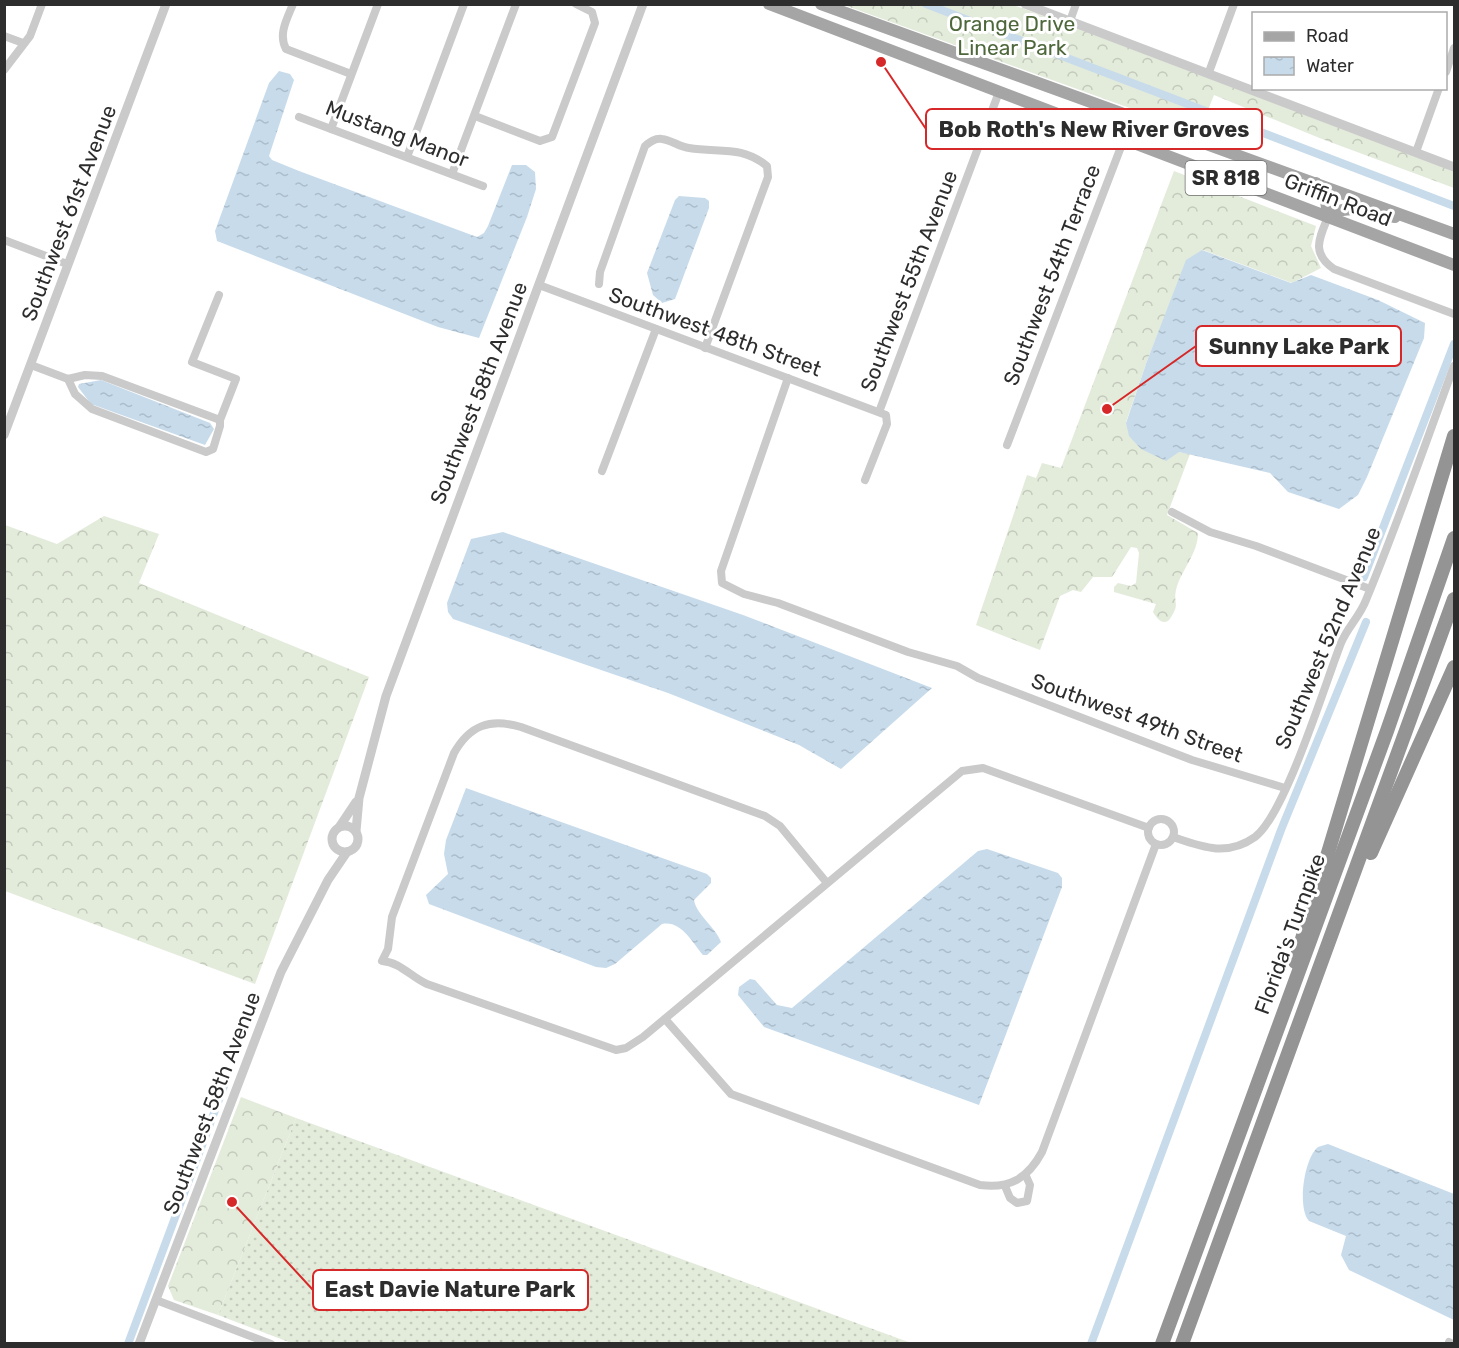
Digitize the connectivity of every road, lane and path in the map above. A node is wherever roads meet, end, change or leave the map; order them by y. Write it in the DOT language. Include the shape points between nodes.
graph roads {
  1 [pos="42,4"];
  2 [pos="166,4"];
  3 [pos="293,4"];
  4 [pos="378,4"];
  5 [pos="464,4"];
  6 [pos="516,4"];
  7 [pos="576,4"];
  8 [pos="642,4"];
  9 [pos="770,4"];
  10 [pos="821,4"];
  11 [pos="1025,4"];
  12 [pos="1076,4"];
  13 [pos="1234,4"];
  14 [pos="861,20"];
  15 [pos="1070,21"];
  16 [pos="834,29"];
  17 [pos="4,36"];
  18 [pos="905,36"];
  19 [pos="865,40"];
  20 [pos="23,43"];
  21 [pos="1455,48"];
  22 [pos="1447,69"];
  23 [pos="4,70"];
  24 [pos="1209,72"];
  25 [pos="351,74"];
  26 [pos="1252,89"];
  27 [pos="1256,90"];
  28 [pos="1438,90"];
  29 [pos="999,92"];
  30 [pos="475,116"];
  31 [pos="299,117"];
  32 [pos="1132,117"];
  33 [pos="331,129"];
  34 [pos="1123,139"];
  35 [pos="1416,152"];
  36 [pos="407,157"];
  37 [pos="1455,166"];
  38 [pos="452,174"];
  39 [pos="1316,183"];
  40 [pos="483,186"];
  41 [pos="1328,217"];
  42 [pos="1420,221"];
  43 [pos="1455,234"];
  44 [pos="4,240"];
  45 [pos="68,264"];
  46 [pos="1455,265"];
  47 [pos="599,284"];
  48 [pos="539,285"];
  49 [pos="219,295"];
  50 [pos="1455,314"];
  51 [pos="656,329"];
  52 [pos="705,348"];
  53 [pos="31,365"];
  54 [pos="1455,366"];
  55 [pos="788,378"];
  56 [pos="68,379"];
  57 [pos="879,412"];
  58 [pos="220,420"];
  59 [pos="4,435"];
  60 [pos="1455,436"];
  61 [pos="1007,445"];
  62 [pos="602,471"];
  63 [pos="865,480"];
  64 [pos="1172,512"];
  65 [pos="1455,538"];
  66 [pos="1370,589"];
  67 [pos="1455,599"];
  68 [pos="1455,667"];
  69 [pos="1285,788"];
  70 [pos="359,798"];
  71 [pos="340,826"];
  72 [pos="1149,828"];
  73 [pos="356,831"];
  74 [pos="1173,837"];
  75 [pos="1156,844"];
  76 [pos="334,845"];
  77 [pos="347,852"];
  78 [pos="328,880"];
  79 [pos="827,883"];
  80 [pos="1345,900"];
  81 [pos="1287,1003"];
  82 [pos="665,1019"];
  83 [pos="1026,1176"];
  84 [pos="1005,1186"];
  85 [pos="156,1300"];
  86 [pos="140,1344"];
  87 [pos="271,1344"];
  88 [pos="1162,1344"];
  89 [pos="1182,1344"];
  1 -- 20 [label="street" via="30,36"];
  2 -- 45 [label="street, Southwest 61st Avenue"];
  3 -- 25 [label="street" via="282,33 283,44 291,52"];
  4 -- 25 [label="street"];
  5 -- 36 [label="street"];
  6 -- 30 [label="street"];
  7 -- 30 [label="street" via="588,9 595,24 549,139 540,141"];
  8 -- 48 [label="street, Southwest 58th Avenue"];
  9 -- 16 [label="main road, Griffin Road / SR 818"];
  10 -- 14 [label="main road, Griffin Road / SR 818"];
  11 -- 15 [label="street"];
  12 -- 15 [label="street"];
  13 -- 24 [label="street"];
  14 -- 16 [label="main road" via="849,29"];
  14 -- 18 [label="main road, Griffin Road / SR 818"];
  15 -- 24 [label="street"];
  16 -- 19 [label="main road, Griffin Road / SR 818"];
  17 -- 20 [label="street"];
  18 -- 19 [label="main road" via="875,34"];
  18 -- 32 [label="main road, Griffin Road / SR 818"];
  19 -- 29 [label="main road, Griffin Road / SR 818"];
  20 -- 23 [label="street"];
  21 -- 22 [label="street"];
  24 -- 26 [label="street"];
  25 -- 33 [label="street"];
  27 -- 35 [label="street"];
  28 -- 35 [label="street"];
  29 -- 34 [label="main road, Griffin Road / SR 818"];
  29 -- 57 [label="street, Southwest 55th Avenue"];
  30 -- 38 [label="street"];
  31 -- 33 [label="street, Mustang Manor"];
  32 -- 34 [label="street, Southwest 54th Terrace"];
  32 -- 39 [label="main road, Griffin Road / SR 818"];
  33 -- 36 [label="street, Mustang Manor"];
  34 -- 41 [label="main road, Griffin Road / SR 818"];
  34 -- 61 [label="street, Southwest 54th Terrace"];
  35 -- 37 [label="street"];
  36 -- 38 [label="street, Mustang Manor"];
  38 -- 40 [label="street, Mustang Manor"];
  39 -- 41 [label="main road" via="1326,200"];
  39 -- 42 [label="main road, Griffin Road / SR 818"];
  41 -- 42 [label="main road" via="1348,209"];
  41 -- 46 [label="main road, Griffin Road / SR 818"];
  41 -- 50 [label="street" via="1320,236 1323,261 1334,269"];
  42 -- 43 [label="main road, Griffin Road / SR 818"];
  44 -- 45 [label="street"];
  45 -- 53 [label="street, Southwest 61st Avenue"];
  47 -- 52 [label="street" via="645,146 651,141 662,139 688,148 725,149 757,158 767,166 768,177"];
  48 -- 51 [label="street, Southwest 48th Street"];
  48 -- 70 [label="street, Southwest 58th Avenue" via="386,696"];
  49 -- 58 [label="street" via="192,362 236,379"];
  51 -- 52 [label="street, Southwest 48th Street"];
  51 -- 62 [label="street"];
  52 -- 55 [label="street, Southwest 48th Street"];
  53 -- 56 [label="street"];
  53 -- 59 [label="street, Southwest 61st Avenue"];
  54 -- 66 [label="street, Southwest 52nd Avenue"];
  55 -- 57 [label="street, Southwest 48th Street"];
  55 -- 69 [label="street, Southwest 49th Street" via="745,496 721,571 722,583 908,652 957,666 978,678 1192,760"];
  56 -- 58 [label="street" via="102,376"];
  56 -- 58 [label="street" via="75,394 92,409 206,453 213,449"];
  57 -- 63 [label="street, Southwest 55th Avenue" via="886,416 887,424"];
  60 -- 81 [label="highway" via="1297,948"];
  64 -- 66 [label="street" via="1210,532"];
  65 -- 81 [label="highway, Florida's Turnpike"];
  66 -- 69 [label="street, Southwest 52nd Avenue" via="1342,640"];
  67 -- 80 [label="highway, Florida's Turnpike"];
  68 -- 80 [label="highway" via="1375,844"];
  69 -- 74 [label="street, Southwest 52nd Avenue" via="1269,822 1244,844 1216,850"];
  70 -- 71 [label="street, Southwest 58th Avenue"];
  70 -- 73 [label="street, Southwest 58th Avenue"];
  71 -- 73 [label="street"];
  71 -- 76 [label="street" via="334,832"];
  72 -- 74 [label="street" via="1155,820 1165,820 1173,827"];
  72 -- 75 [label="street" via="1148,836"];
  72 -- 79 [label="street" via="983,768 973,768 952,777"];
  73 -- 77 [label="street" via="358,844"];
  74 -- 75 [label="street" via="1166,844"];
  75 -- 83 [label="street" via="1042,1152"];
  76 -- 77 [label="street"];
  76 -- 78 [label="street, Southwest 58th Avenue"];
  77 -- 78 [label="street, Southwest 58th Avenue"];
  78 -- 85 [label="street, Southwest 58th Avenue" via="280,972"];
  79 -- 82 [label="street"];
  79 -- 82 [label="street" via="780,826 765,816 509,724 487,723 470,731 450,763 392,917 388,949 382,961 394,962 427,984 607,1049 634,1043"];
  80 -- 89 [label="highway, Florida's Turnpike"];
  81 -- 88 [label="highway, Florida's Turnpike"];
  82 -- 84 [label="street" via="731,1094 980,1185"];
  83 -- 84 [label="street"];
  83 -- 84 [label="street" via="1030,1185 1027,1201 1017,1203"];
  85 -- 86 [label="street, Southwest 58th Avenue"];
  85 -- 87 [label="street"];
}
